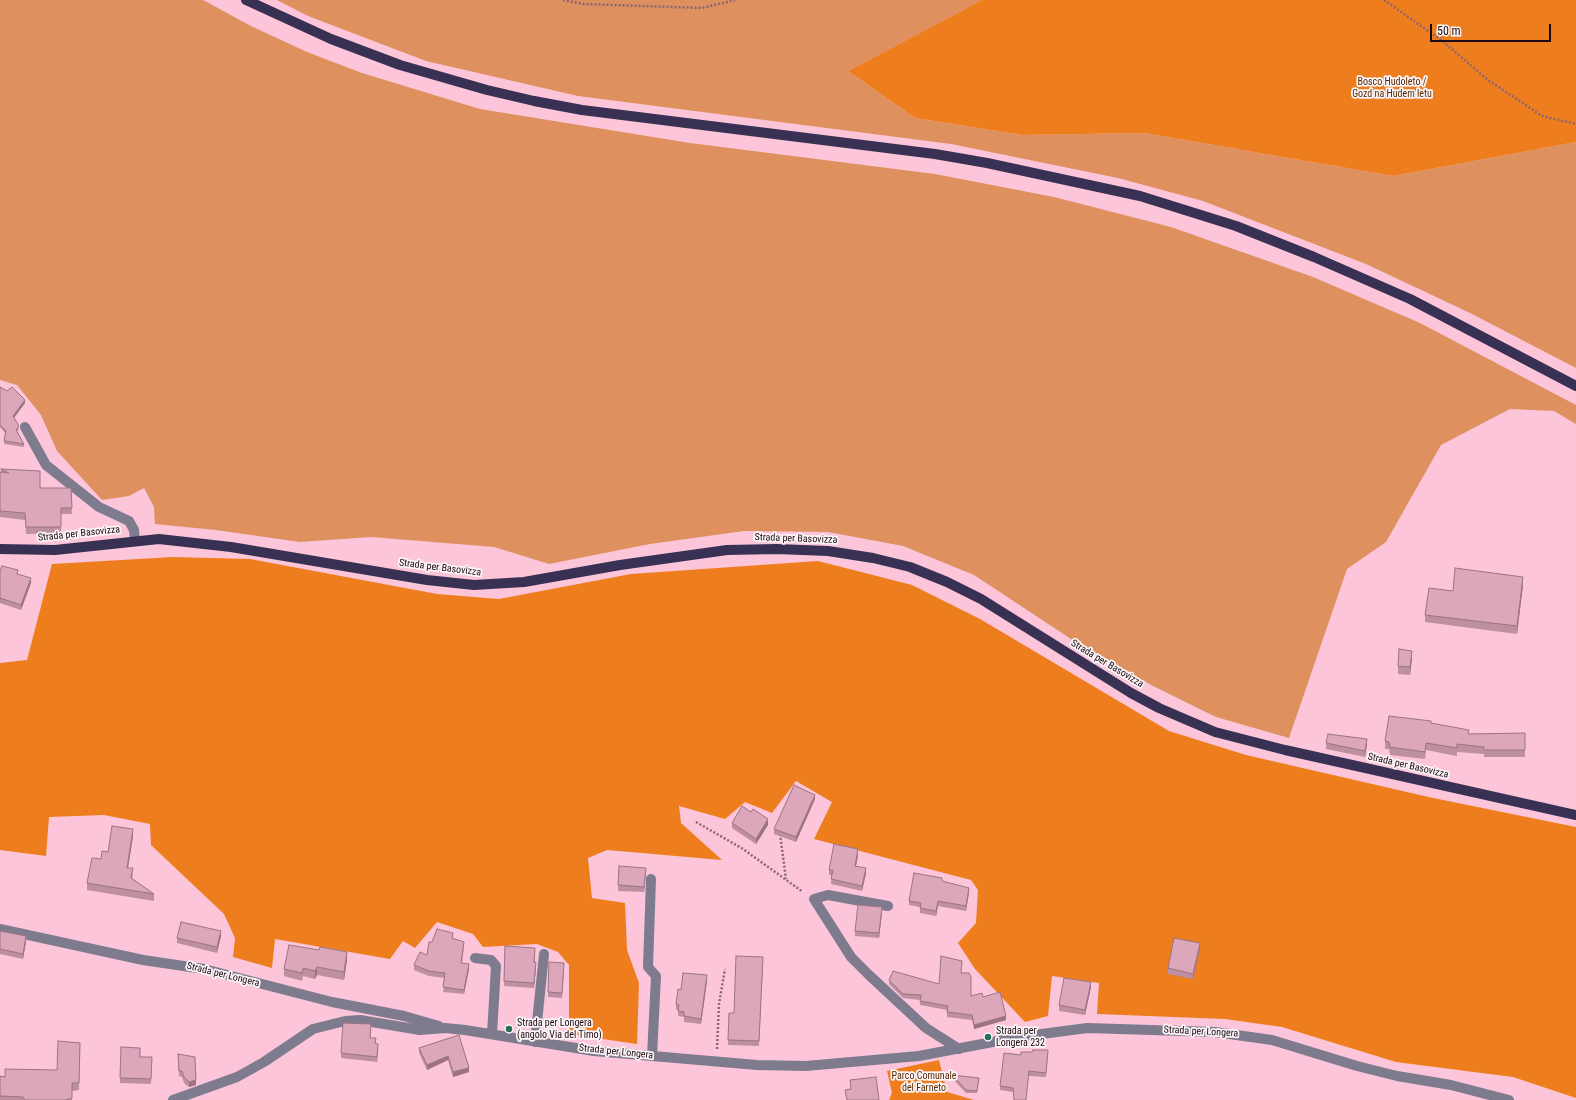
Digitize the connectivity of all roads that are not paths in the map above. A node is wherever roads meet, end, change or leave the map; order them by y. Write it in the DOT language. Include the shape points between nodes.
graph roads {
  1 [pos="246,0"];
  2 [pos="1576,386"];
  3 [pos="25,427"];
  4 [pos="135,541"];
  5 [pos="0,550"];
  6 [pos="1576,815"];
  7 [pos="651,879"];
  8 [pos="888,906"];
  9 [pos="0,929"];
  10 [pos="544,954"];
  11 [pos="475,958"];
  12 [pos="445,1028"];
  13 [pos="492,1034"];
  14 [pos="535,1042"];
  15 [pos="959,1048"];
  16 [pos="652,1056"];
  17 [pos="173,1100"];
  18 [pos="1510,1100"];
  1 -- 2 [label="main road" via="331,39 400,65 534,101 621,116 935,154 1140,196 1236,226 1410,299"];
  3 -- 4 [label="street, Strada per Basovizza" via="46,465 99,507 129,522 134,530"];
  4 -- 5 [label="main road, Strada per Basovizza" via="55,550"];
  4 -- 6 [label="main road, Strada per Basovizza" via="159,539 231,546 427,580 474,585 524,582 726,550 828,551 872,558 910,567 981,599 1131,693 1215,732"];
  7 -- 16 [label="street" via="648,967 656,976"];
  8 -- 15 [label="street" via="828,895 814,899 847,951 869,975 926,1028"];
  9 -- 12 [label="street, Strada per Longera" via="143,960 204,969"];
  10 -- 14 [label="street"];
  11 -- 13 [label="street" via="491,960 496,966"];
  12 -- 13 [label="street, Strada per Longera"];
  12 -- 17 [label="street, Strada per Longera" via="420,1030 360,1020 345,1021 313,1030 237,1077"];
  13 -- 14 [label="street, Strada per Longera"];
  14 -- 16 [label="street, Strada per Longera"];
  15 -- 16 [label="street, Strada per Longera" via="918,1056 806,1066 757,1065"];
  15 -- 18 [label="street, Strada per Longera" via="1087,1028 1215,1032 1272,1040 1357,1066"];
}
